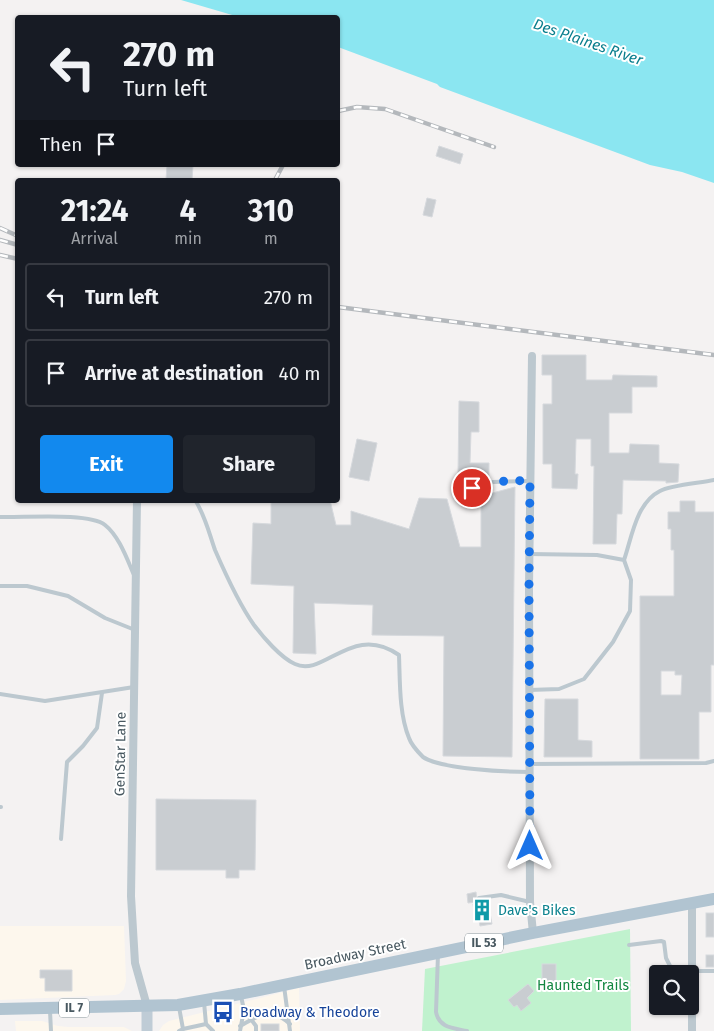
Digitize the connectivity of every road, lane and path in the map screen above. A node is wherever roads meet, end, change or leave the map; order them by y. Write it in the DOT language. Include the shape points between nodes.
graph roads {
  1 [pos="532,356"];
  2 [pos="714,480"];
  3 [pos="530,481"];
  4 [pos="454,494"];
  5 [pos="137,503"];
  6 [pos="197,503"];
  7 [pos="0,517"];
  8 [pos="529,554"];
  9 [pos="624,560"];
  10 [pos="136,580"];
  11 [pos="0,586"];
  12 [pos="135,630"];
  13 [pos="134,687"];
  14 [pos="529,690"];
  15 [pos="102,693"];
  16 [pos="0,694"];
  17 [pos="714,761"];
  18 [pos="530,768"];
  19 [pos="62,839"];
  20 [pos="479,898"];
  21 [pos="714,899"];
  22 [pos="530,902"];
  23 [pos="692,903"];
  24 [pos="533,933"];
  25 [pos="628,945"];
  26 [pos="438,952"];
  27 [pos="670,965"];
  28 [pos="692,965"];
  29 [pos="699,970"];
  30 [pos="714,971"];
  31 [pos="283,984"];
  32 [pos="240,994"];
  33 [pos="204,1000"];
  34 [pos="178,1005"];
  35 [pos="147,1006"];
  36 [pos="50,1008"];
  37 [pos="0,1009"];
  38 [pos="244,1010"];
  39 [pos="692,1015"];
  40 [pos="252,1019"];
  41 [pos="206,1024"];
  42 [pos="290,1024"];
  43 [pos="240,1029"];
  44 [pos="181,1030"];
  45 [pos="51,1031"];
  46 [pos="147,1031"];
  47 [pos="213,1031"];
  48 [pos="256,1031"];
  49 [pos="290,1031"];
  50 [pos="467,1031"];
  51 [pos="692,1031"];
  1 -- 3 [label="street"];
  2 -- 9 [label="lane" via="661,490 651,497 638,514"];
  3 -- 4 [label="lane" via="493,482"];
  3 -- 8 [label="street"];
  5 -- 10 [label="street, GenStar Lane"];
  6 -- 18 [label="lane" via="236,595 254,624 279,652 296,665 312,666 353,646 371,643 388,647 398,655 401,703 409,740 423,757 437,763 493,771"];
  7 -- 10 [label="lane" via="82,518 104,524 121,545"];
  8 -- 9 [label="lane" via="598,555"];
  8 -- 14 [label="street"];
  9 -- 14 [label="lane" via="631,580 630,611 614,642 584,678 559,689"];
  10 -- 12 [label="street, GenStar Lane"];
  11 -- 12 [label="lane" via="28,586 68,596 105,618"];
  12 -- 13 [label="street, GenStar Lane"];
  13 -- 15 [label="lane"];
  13 -- 35 [label="street, GenStar Lane" via="131,896 135,964"];
  14 -- 18 [label="street"];
  15 -- 16 [label="lane" via="45,701"];
  15 -- 19 [label="lane" via="98,728 67,762"];
  17 -- 18 [label="lane"];
  18 -- 22 [label="street"];
  20 -- 22 [label="lane" via="501,895"];
  21 -- 23 [label="main road, Broadway Street / IL 53"];
  22 -- 24 [label="street"];
  23 -- 24 [label="main road, Broadway Street / IL 53"];
  23 -- 28 [label="street"];
  24 -- 26 [label="main road, Broadway Street / IL 53"];
  25 -- 27 [label="lane" via="664,942"];
  26 -- 31 [label="main road, Broadway Street / IL 53"];
  26 -- 50 [label="lane" via="438,1020 443,1026"];
  29 -- 30 [label="lane"];
  31 -- 32 [label="main road, Broadway Street / IL 53"];
  31 -- 42 [label="lane"];
  32 -- 33 [label="main road, Broadway Street / IL 53"];
  32 -- 38 [label="lane"];
  33 -- 34 [label="main road, Broadway Street / IL 53"];
  33 -- 41 [label="lane"];
  34 -- 35 [label="main road, Broadway Street / IL 53"];
  34 -- 44 [label="lane"];
  35 -- 36 [label="main road, Broadway Street / IL 7"];
  35 -- 46 [label="main road"];
  36 -- 37 [label="main road, Broadway Street / IL 7"];
  36 -- 45 [label="lane"];
  38 -- 40 [label="lane"];
  38 -- 43 [label="lane"];
  39 -- 51 [label="street"];
  40 -- 42 [label="lane" via="268,1012"];
  40 -- 43 [label="lane"];
  40 -- 48 [label="lane"];
  41 -- 44 [label="lane"];
  41 -- 47 [label="lane"];
  42 -- 49 [label="lane"];
}
